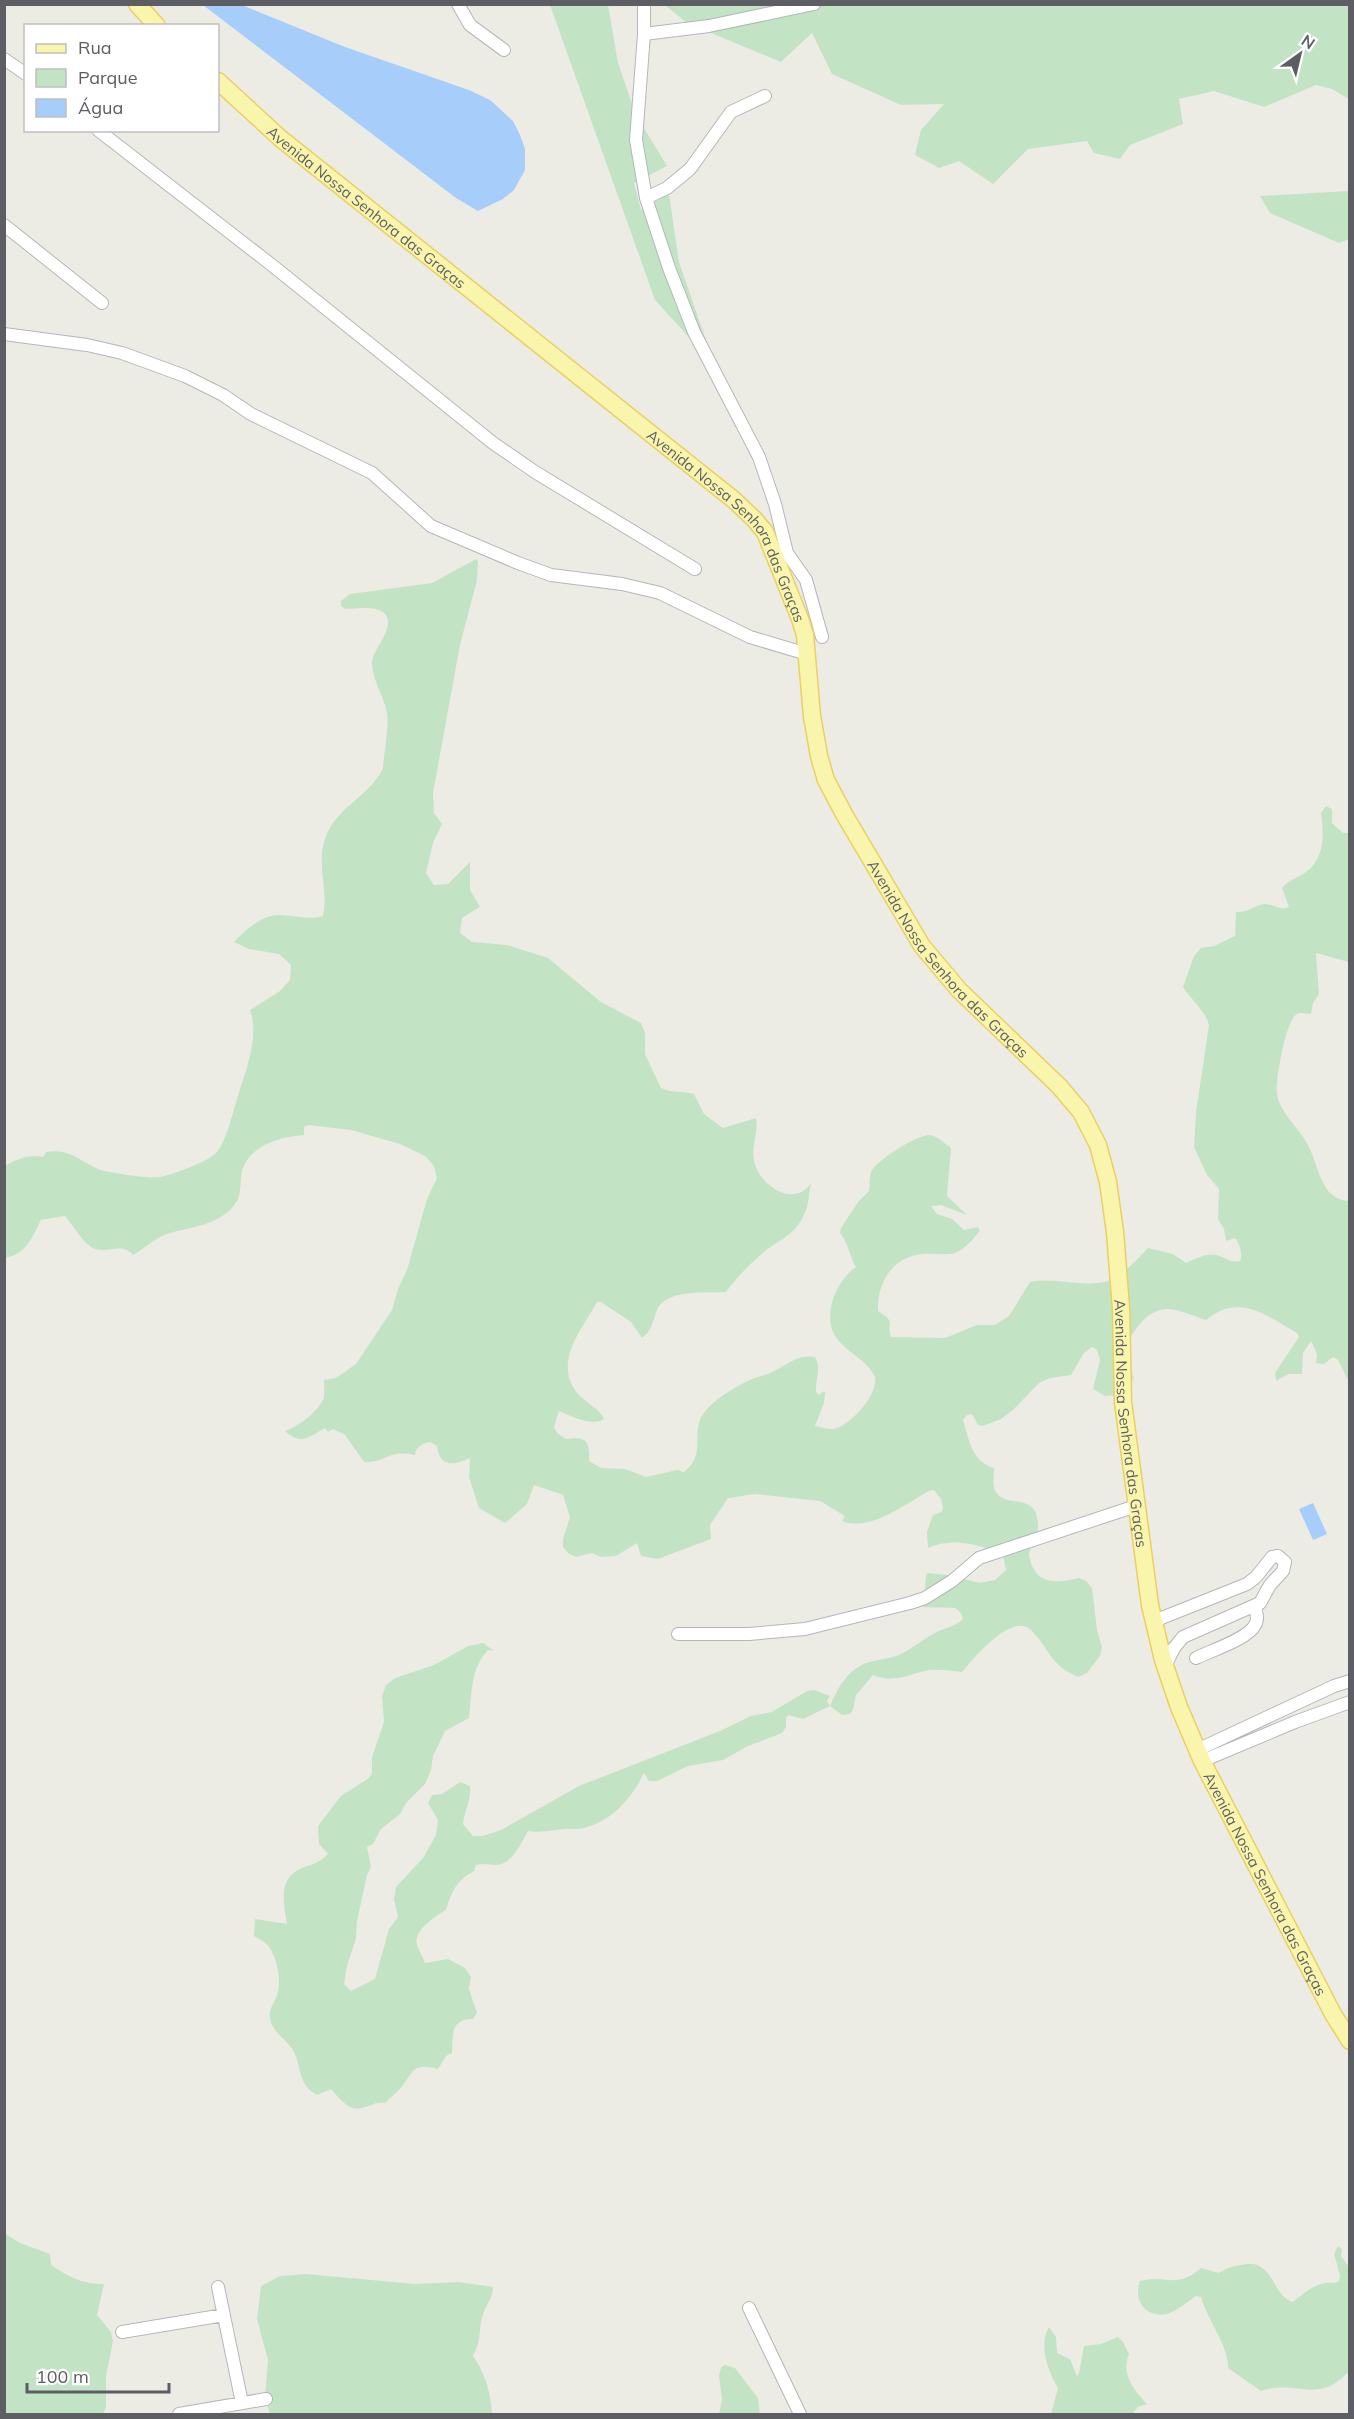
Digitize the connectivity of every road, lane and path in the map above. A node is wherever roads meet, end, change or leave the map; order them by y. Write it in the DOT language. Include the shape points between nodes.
graph roads {
  1 [pos="137,4"];
  2 [pos="458,4"];
  3 [pos="644,4"];
  4 [pos="814,4"];
  5 [pos="155,24"];
  6 [pos="644,34"];
  7 [pos="504,50"];
  8 [pos="4,59"];
  9 [pos="24,73"];
  10 [pos="219,82"];
  11 [pos="765,96"];
  12 [pos="101,132"];
  13 [pos="646,198"];
  14 [pos="4,225"];
  15 [pos="102,303"];
  16 [pos="4,333"];
  17 [pos="694,569"];
  18 [pos="822,637"];
  19 [pos="807,654"];
  20 [pos="1136,1506"];
  21 [pos="1255,1606"];
  22 [pos="1154,1621"];
  23 [pos="678,1634"];
  24 [pos="1196,1658"];
  25 [pos="1165,1666"];
  26 [pos="1350,1681"];
  27 [pos="1350,1702"];
  28 [pos="1200,1756"];
  29 [pos="1350,2041"];
  30 [pos="218,2287"];
  31 [pos="749,2308"];
  32 [pos="224,2315"];
  33 [pos="122,2332"];
  34 [pos="266,2399"];
  35 [pos="242,2403"];
  36 [pos="179,2415"];
  37 [pos="800,2415"];
  1 -- 5 [label="main road"];
  2 -- 7 [label="street" via="470,25"];
  3 -- 6 [label="street"];
  4 -- 6 [label="street" via="709,26"];
  6 -- 13 [label="street" via="636,140"];
  8 -- 9 [label="street"];
  10 -- 19 [label="main road, Avenida Nossa Senhora das Graças" via="280,138 754,519 765,532 784,577 805,635"];
  11 -- 13 [label="street" via="731,112 690,170 668,188"];
  12 -- 17 [label="street" via="493,443"];
  13 -- 18 [label="street" via="694,332 759,457 787,553 806,580"];
  14 -- 15 [label="street"];
  16 -- 19 [label="street" via="122,353 185,376 251,414 372,473 431,526 551,575 660,592 750,638"];
  19 -- 20 [label="main road, Avenida Nossa Senhora das Graças" via="812,716 826,780 922,946 959,990 1059,1086 1081,1112 1098,1145 1115,1232 1123,1402"];
  20 -- 22 [label="main road, Avenida Nossa Senhora das Graças"];
  20 -- 23 [label="street" via="979,1558 952,1581 910,1603 805,1629"];
  21 -- 22 [label="street" via="1283,1571 1285,1562 1278,1556 1269,1559 1248,1584"];
  21 -- 24 [label="street" via="1255,1627"];
  21 -- 25 [label="street" via="1183,1637"];
  22 -- 25 [label="main road, Avenida Nossa Senhora das Graças"];
  25 -- 28 [label="main road, Avenida Nossa Senhora das Graças"];
  26 -- 28 [label="street"];
  27 -- 28 [label="street"];
  28 -- 29 [label="main road, Avenida Nossa Senhora das Graças"];
  30 -- 32 [label="street"];
  31 -- 37 [label="street"];
  32 -- 33 [label="street"];
  32 -- 35 [label="street"];
  34 -- 35 [label="street"];
  35 -- 36 [label="street"];
}
